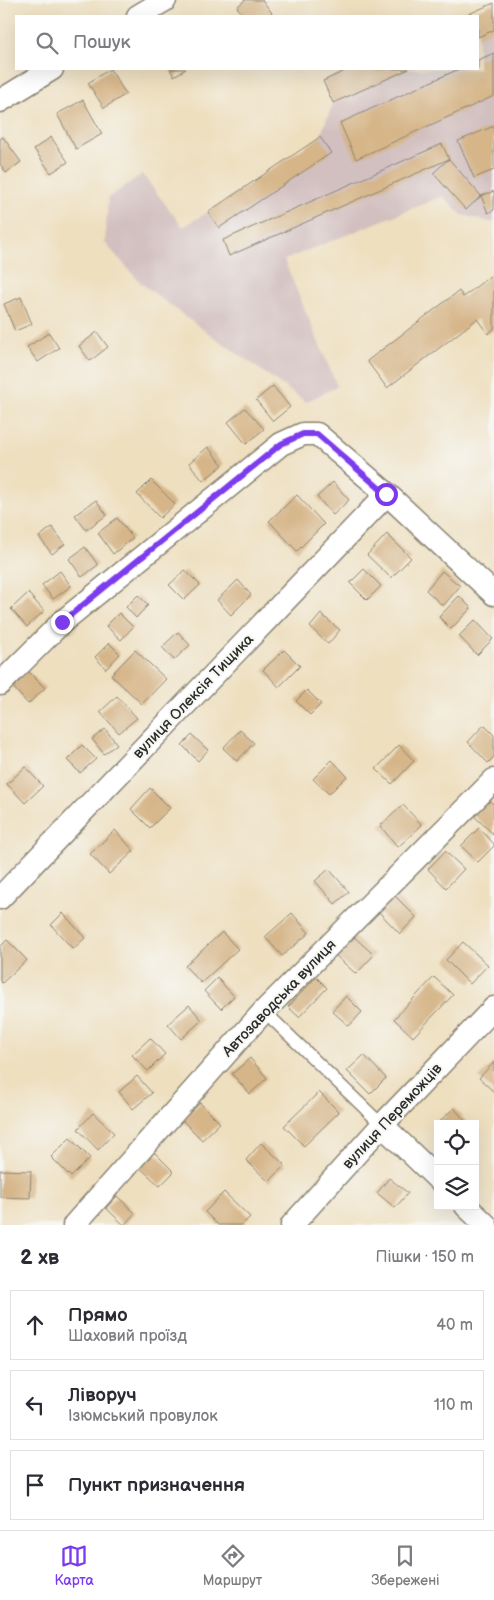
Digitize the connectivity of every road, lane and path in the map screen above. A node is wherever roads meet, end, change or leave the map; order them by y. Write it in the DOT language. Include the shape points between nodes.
graph roads {
  1 [pos="164,0"];
  2 [pos="140,15"];
  3 [pos="50,70"];
  4 [pos="0,101"];
  5 [pos="386,494"];
  6 [pos="494,594"];
  7 [pos="0,684"];
  8 [pos="494,780"];
  9 [pos="0,898"];
  10 [pos="494,1008"];
  11 [pos="264,1011"];
  12 [pos="382,1125"];
  13 [pos="434,1175"];
  14 [pos="470,1210"];
  15 [pos="74,1225"];
  16 [pos="292,1225"];
  17 [pos="486,1225"];
  1 -- 2 [label="street"];
  3 -- 4 [label="street"];
  5 -- 6 [label="street"];
  5 -- 7 [label="street" via="317,434 303,434 281,444 62,622"];
  5 -- 9 [label="street, вулиця Олексія Тищика"];
  8 -- 11 [label="street, Автозаводська вулиця"];
  10 -- 12 [label="street, вулиця Переможців"];
  11 -- 12 [label="lane"];
  11 -- 15 [label="street, Автозаводська вулиця"];
  12 -- 13 [label="street"];
  12 -- 16 [label="street, вулиця Переможців"];
  14 -- 17 [label="street"];
}
